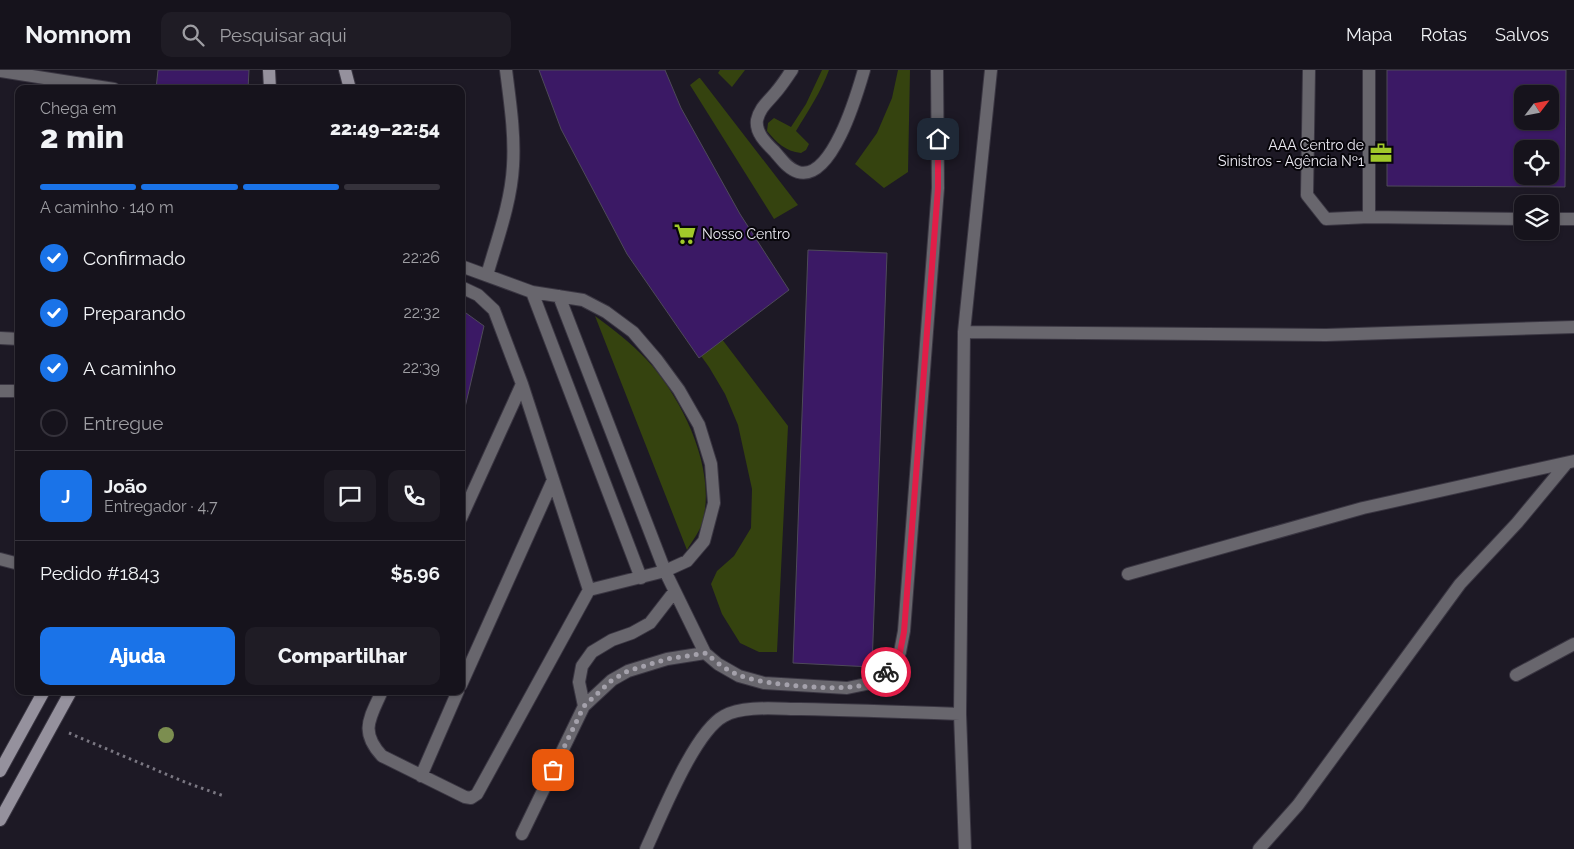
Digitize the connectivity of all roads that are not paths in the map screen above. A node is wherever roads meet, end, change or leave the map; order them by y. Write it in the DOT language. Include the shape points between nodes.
graph roads {
  1 [pos="269,70"];
  2 [pos="345,70"];
  3 [pos="506,70"];
  4 [pos="792,70"];
  5 [pos="864,70"];
  6 [pos="937,70"];
  7 [pos="992,70"];
  8 [pos="1310,70"];
  9 [pos="1369,70"];
  10 [pos="0,71"];
  11 [pos="89,85"];
  12 [pos="270,85"];
  13 [pos="349,85"];
  14 [pos="1369,217"];
  15 [pos="1514,219"];
  16 [pos="1559,219"];
  17 [pos="1574,219"];
  18 [pos="465,267"];
  19 [pos="487,275"];
  20 [pos="465,289"];
  21 [pos="532,292"];
  22 [pos="559,296"];
  23 [pos="1574,327"];
  24 [pos="964,332"];
  25 [pos="0,338"];
  26 [pos="15,339"];
  27 [pos="522,384"];
  28 [pos="0,391"];
  29 [pos="15,391"];
  30 [pos="1570,462"];
  31 [pos="553,480"];
  32 [pos="465,509"];
  33 [pos="0,559"];
  34 [pos="15,563"];
  35 [pos="665,571"];
  36 [pos="1128,574"];
  37 [pos="641,578"];
  38 [pos="589,590"];
  39 [pos="674,592"];
  40 [pos="1574,644"];
  41 [pos="706,653"];
  42 [pos="1516,675"];
  43 [pos="465,676"];
  44 [pos="42,695"];
  45 [pos="69,695"];
  46 [pos="380,695"];
  47 [pos="456,695"];
  48 [pos="584,706"];
  49 [pos="960,714"];
  50 [pos="0,770"];
  51 [pos="420,776"];
  52 [pos="0,820"];
  53 [pos="522,834"];
  54 [pos="646,849"];
  55 [pos="965,849"];
  56 [pos="1260,849"];
  1 -- 12 [label="main road"];
  2 -- 13 [label="main road"];
  3 -- 19 [label="street" via="513,121 513,167 507,208"];
  4 -- 5 [label="street" via="761,107 757,122 761,136 789,168 808,174 818,169 839,139"];
  6 -- 41 [label="street" via="938,188 900,652 889,670 871,683 847,688 764,683 739,676"];
  7 -- 24 [label="street"];
  8 -- 14 [label="street" via="1307,195 1326,218"];
  9 -- 14 [label="street"];
  10 -- 11 [label="street"];
  14 -- 15 [label="street"];
  16 -- 17 [label="street"];
  18 -- 19 [label="street"];
  19 -- 21 [label="street"];
  20 -- 27 [label="street" via="478,295 494,310"];
  21 -- 22 [label="street"];
  21 -- 37 [label="street"];
  22 -- 35 [label="street"];
  22 -- 35 [label="street" via="583,300 633,332 680,390 699,425 711,464 714,503 704,541 687,561"];
  23 -- 24 [label="street" via="1326,335"];
  24 -- 49 [label="street"];
  25 -- 26 [label="street"];
  27 -- 31 [label="street"];
  27 -- 32 [label="street"];
  28 -- 29 [label="street"];
  30 -- 36 [label="street" via="1363,508"];
  30 -- 56 [label="street" via="1460,584 1298,805"];
  31 -- 38 [label="street"];
  31 -- 43 [label="street"];
  33 -- 34 [label="street"];
  35 -- 37 [label="street"];
  35 -- 39 [label="street"];
  37 -- 38 [label="street"];
  38 -- 51 [label="street" via="477,794 465,798"];
  39 -- 41 [label="street"];
  39 -- 48 [label="street" via="650,623 592,652 582,666 579,682"];
  40 -- 42 [label="street"];
  41 -- 48 [label="street" via="667,659 628,671 612,680"];
  44 -- 50 [label="main road"];
  45 -- 52 [label="main road"];
  46 -- 51 [label="street" via="368,723 373,747 382,756"];
  47 -- 51 [label="street"];
  48 -- 53 [label="street"];
  49 -- 54 [label="street" via="767,709 724,716 703,736 679,777"];
  49 -- 55 [label="street"];
}
